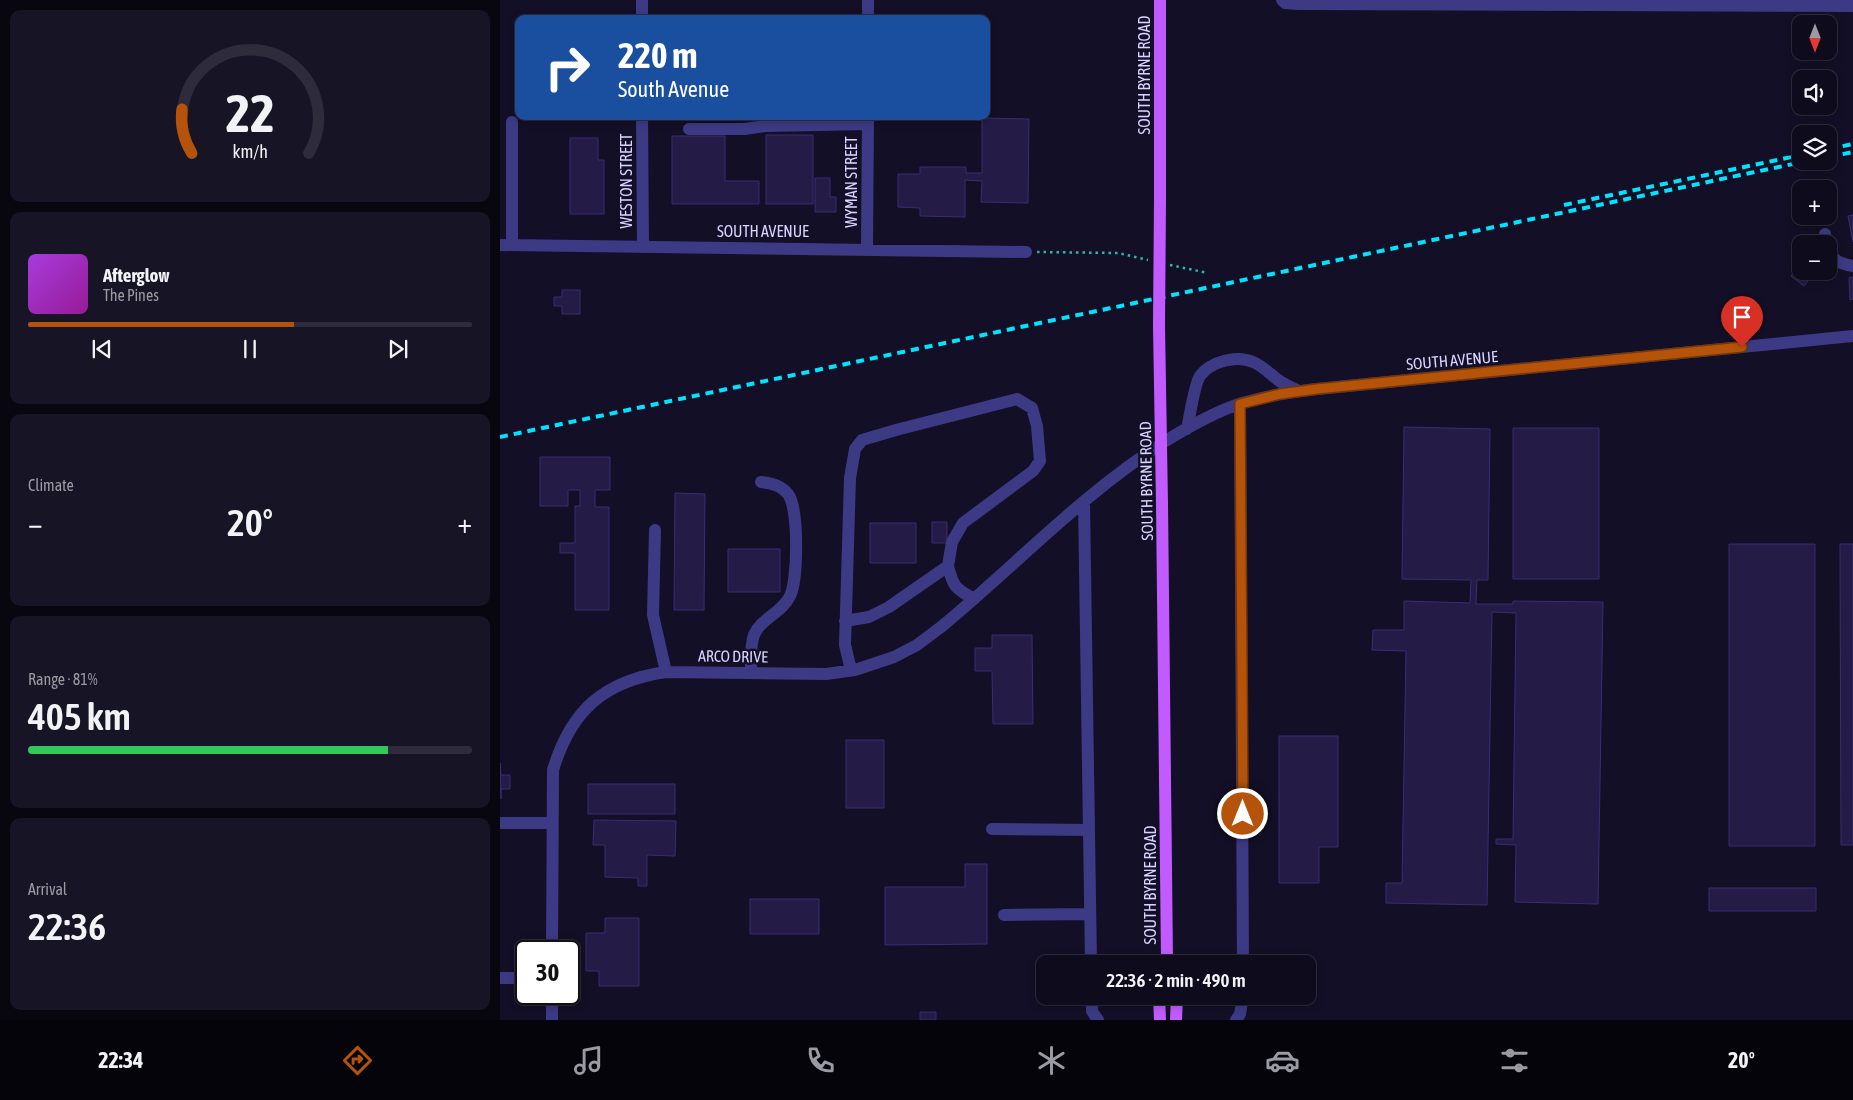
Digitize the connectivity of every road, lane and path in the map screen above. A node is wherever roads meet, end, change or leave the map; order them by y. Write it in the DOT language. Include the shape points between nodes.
graph roads {
  1 [pos="642,0"];
  2 [pos="868,0"];
  3 [pos="1160,0"];
  4 [pos="1282,0"];
  5 [pos="1560,2"];
  6 [pos="1636,2"];
  7 [pos="1698,2"];
  8 [pos="1791,3"];
  9 [pos="1853,6"];
  10 [pos="642,15"];
  11 [pos="868,15"];
  12 [pos="642,120"];
  13 [pos="868,120"];
  14 [pos="512,122"];
  15 [pos="689,130"];
  16 [pos="506,245"];
  17 [pos="643,246"];
  18 [pos="867,248"];
  19 [pos="1026,252"];
  20 [pos="1154,261"];
  21 [pos="1837,262"];
  22 [pos="1163,263"];
  23 [pos="1853,266"];
  24 [pos="1208,273"];
  25 [pos="1853,336"];
  26 [pos="1299,391"];
  27 [pos="1240,404"];
  28 [pos="1187,429"];
  29 [pos="761,482"];
  30 [pos="1084,502"];
  31 [pos="655,530"];
  32 [pos="948,566"];
  33 [pos="974,599"];
  34 [pos="846,621"];
  35 [pos="851,670"];
  36 [pos="666,672"];
  37 [pos="751,673"];
  38 [pos="500,823"];
  39 [pos="552,823"];
  40 [pos="992,829"];
  41 [pos="1089,830"];
  42 [pos="1090,914"];
  43 [pos="1004,915"];
  44 [pos="552,940"];
  45 [pos="1091,955"];
  46 [pos="1167,955"];
  47 [pos="1244,955"];
  48 [pos="500,978"];
  49 [pos="515,978"];
  50 [pos="552,1005"];
  51 [pos="1092,1005"];
  52 [pos="1159,1005"];
  53 [pos="1177,1005"];
  54 [pos="1242,1005"];
  55 [pos="1094,1019"];
  56 [pos="552,1020"];
  57 [pos="1160,1020"];
  58 [pos="1176,1020"];
  59 [pos="1236,1020"];
  1 -- 10 [label="street"];
  2 -- 11 [label="street"];
  3 -- 46 [label="main road, SOUTH BYRNE ROAD, bridge" via="1159,326"];
  4 -- 5 [label="street" via="1298,4"];
  5 -- 6 [label="street"];
  6 -- 7 [label="street"];
  7 -- 8 [label="street"];
  8 -- 9 [label="street"];
  12 -- 17 [label="street, WESTON STREET"];
  13 -- 15 [label="street"];
  13 -- 18 [label="street, WYMAN STREET"];
  14 -- 16 [label="street"];
  16 -- 17 [label="street, SOUTH AVENUE"];
  17 -- 18 [label="street, SOUTH AVENUE"];
  18 -- 19 [label="street, SOUTH AVENUE"];
  19 -- 20 [label="path" via="1118,253"];
  21 -- 23 [label="street"];
  22 -- 24 [label="path"];
  25 -- 26 [label="street, SOUTH AVENUE"];
  26 -- 27 [label="street, SOUTH AVENUE"];
  26 -- 28 [label="street" via="1286,386 1252,362 1225,360 1200,375"];
  27 -- 28 [label="street, SOUTH AVENUE"];
  27 -- 47 [label="street"];
  28 -- 30 [label="street, SOUTH AVENUE" via="1140,458"];
  29 -- 37 [label="street" via="788,493 792,502 796,551 793,588 781,608 758,628 752,644"];
  30 -- 33 [label="street, ARCO DRIVE"];
  30 -- 41 [label="street"];
  31 -- 36 [label="street" via="653,615"];
  32 -- 33 [label="street" via="956,589"];
  32 -- 34 [label="street" via="889,607 868,617"];
  32 -- 34 [label="street" via="952,542 963,524 1033,471 1040,461 1032,408 1017,399 862,440 854,449 850,478"];
  33 -- 35 [label="street, ARCO DRIVE" via="917,645 894,657"];
  34 -- 35 [label="street" via="844,645"];
  35 -- 37 [label="street, ARCO DRIVE" via="826,674"];
  36 -- 37 [label="street, ARCO DRIVE"];
  36 -- 39 [label="street, ARCO DRIVE" via="614,688 586,708 575,721 560,748 553,770"];
  38 -- 39 [label="street"];
  39 -- 44 [label="street, ARCO DRIVE"];
  40 -- 41 [label="street"];
  41 -- 42 [label="street"];
  42 -- 43 [label="street"];
  42 -- 45 [label="street"];
  48 -- 49 [label="street"];
  50 -- 56 [label="street"];
  51 -- 55 [label="street"];
  52 -- 57 [label="main road"];
  53 -- 58 [label="main road"];
  54 -- 59 [label="street"];
}
